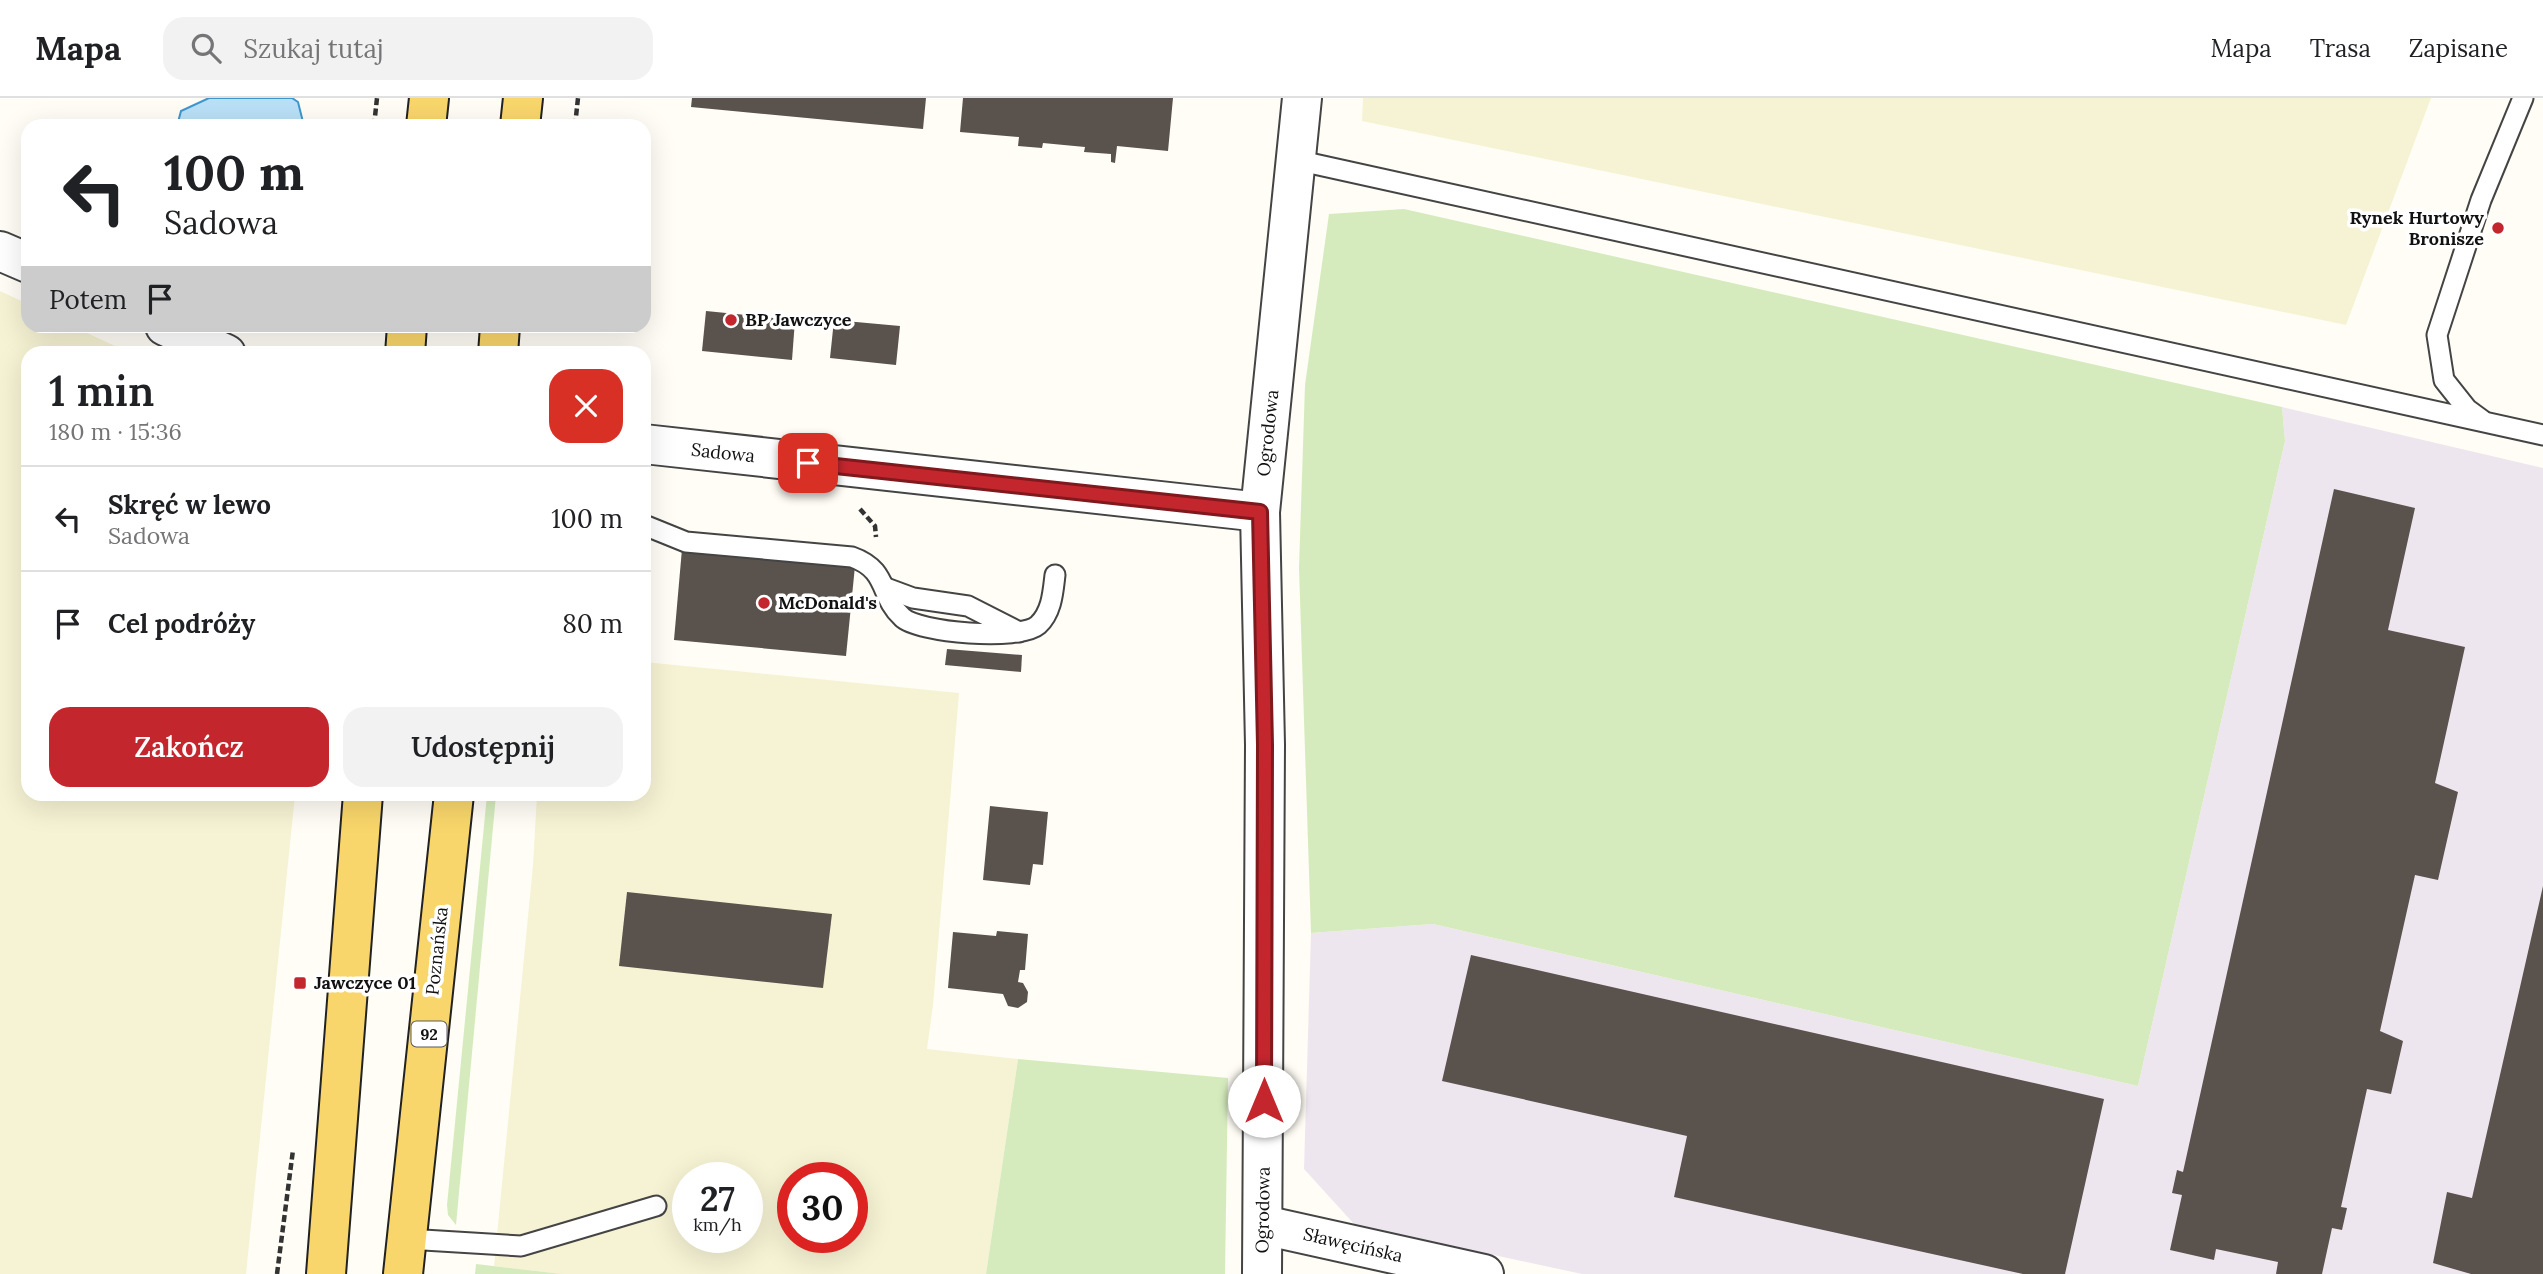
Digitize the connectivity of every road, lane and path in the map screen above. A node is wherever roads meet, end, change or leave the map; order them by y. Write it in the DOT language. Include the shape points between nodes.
graph roads {
  1 [pos="377,98"];
  2 [pos="429,98"];
  3 [pos="523,98"];
  4 [pos="578,98"];
  5 [pos="1302,98"];
  6 [pos="2523,98"];
  7 [pos="375,119"];
  8 [pos="427,119"];
  9 [pos="521,119"];
  10 [pos="576,119"];
  11 [pos="1296,159"];
  12 [pos="0,251"];
  13 [pos="21,260"];
  14 [pos="180,333"];
  15 [pos="209,346"];
  16 [pos="2486,422"];
  17 [pos="2543,435"];
  18 [pos="651,445"];
  19 [pos="1260,512"];
  20 [pos="651,528"];
  21 [pos="1055,575"];
  22 [pos="886,588"];
  23 [pos="1020,632"];
  24 [pos="362,801"];
  25 [pos="453,801"];
  26 [pos="656,1206"];
  27 [pos="1263,1225"];
  28 [pos="405,1257"];
  29 [pos="326,1274"];
  30 [pos="1262,1274"];
  31 [pos="1484,1274"];
  1 -- 7 [label="path"];
  2 -- 8 [label="main road"];
  3 -- 9 [label="main road"];
  4 -- 10 [label="path"];
  5 -- 11 [label="street, Ogrodowa"];
  6 -- 16 [label="lane" via="2480,200 2437,335 2444,380 2467,409"];
  11 -- 16 [label="lane"];
  11 -- 19 [label="street, Ogrodowa"];
  12 -- 13 [label="street"];
  14 -- 15 [label="street"];
  16 -- 17 [label="lane"];
  18 -- 19 [label="street, Sadowa"];
  19 -- 27 [label="street, Ogrodowa" via="1265,745"];
  20 -- 22 [label="lane" via="686,542 852,557 870,565"];
  21 -- 23 [label="lane" via="1048,612 1037,626"];
  22 -- 23 [label="lane" via="914,598 968,606"];
  22 -- 23 [label="lane" via="903,619 918,627"];
  24 -- 29 [label="main road"];
  25 -- 28 [label="main road, Poznańska / 92"];
  26 -- 28 [label="lane" via="521,1246"];
  27 -- 30 [label="street, Ogrodowa"];
  27 -- 31 [label="street, Sławęcińska"];
}
